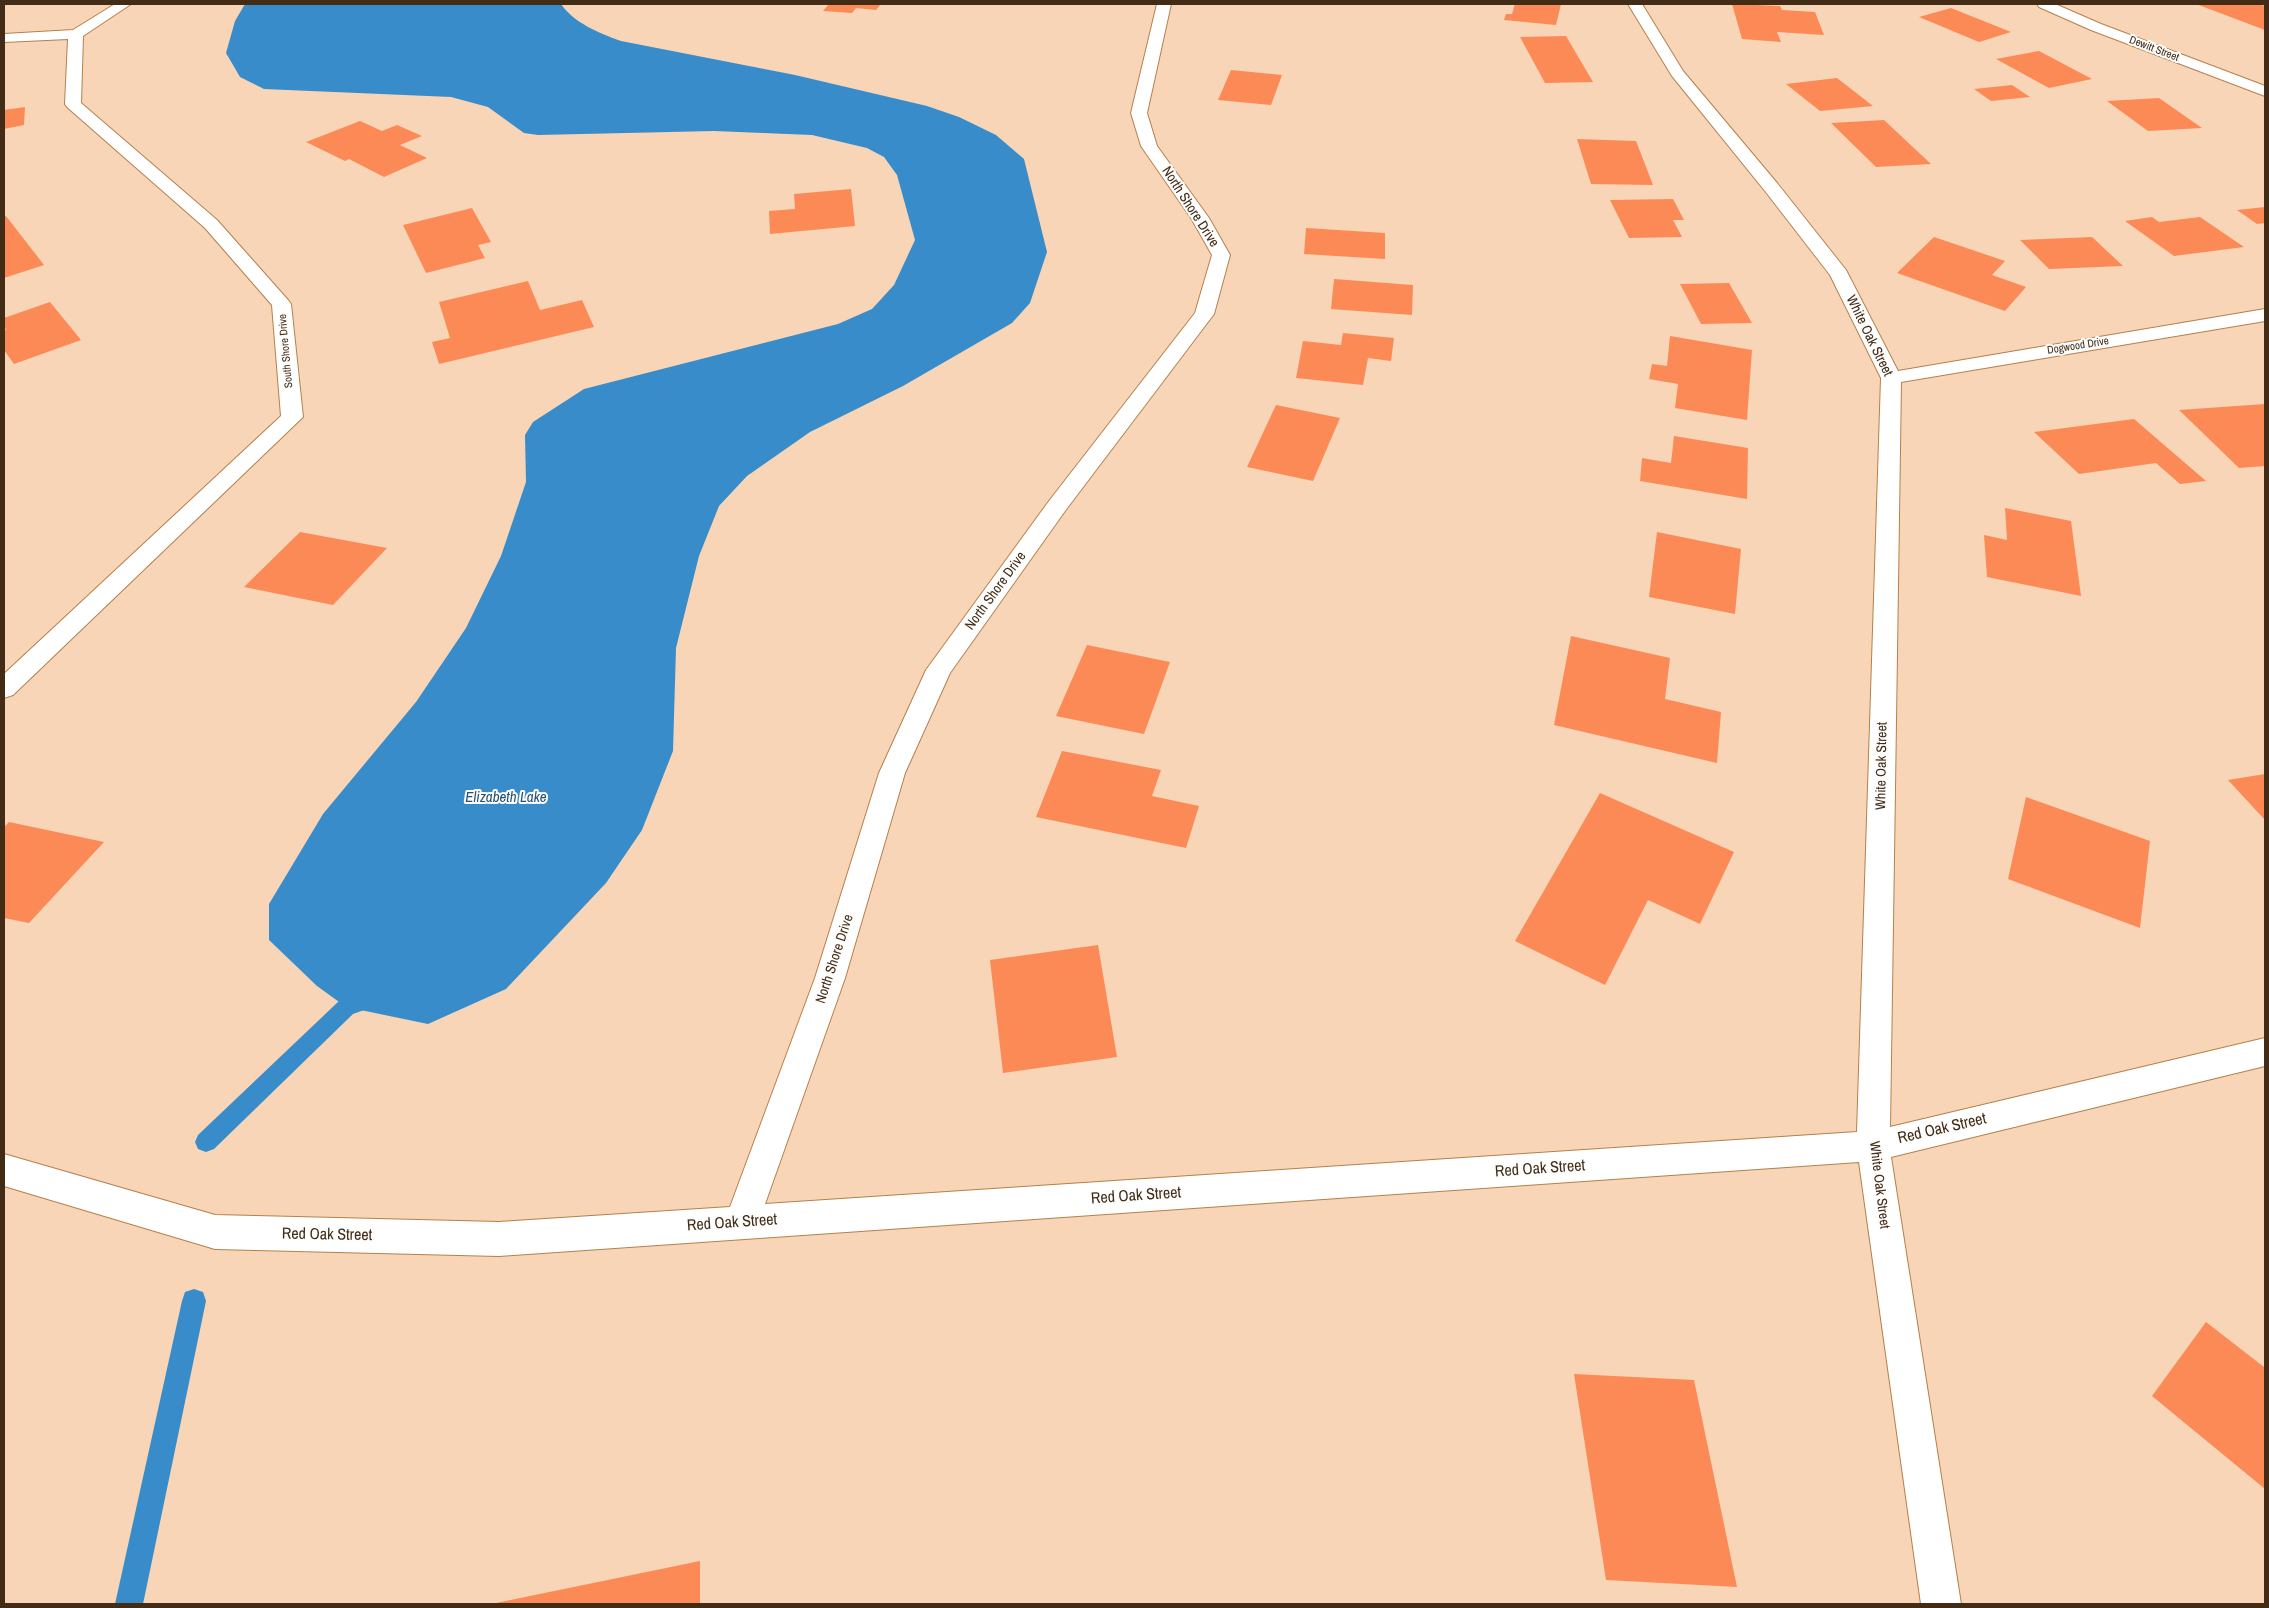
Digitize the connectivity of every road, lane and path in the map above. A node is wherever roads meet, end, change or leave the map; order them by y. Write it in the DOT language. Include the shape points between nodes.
graph roads {
  1 [pos="124,4"];
  2 [pos="1164,4"];
  3 [pos="1635,4"];
  4 [pos="2044,4"];
  5 [pos="76,34"];
  6 [pos="4,38"];
  7 [pos="2265,91"];
  8 [pos="2265,315"];
  9 [pos="1891,378"];
  10 [pos="4,689"];
  11 [pos="2265,1052"];
  12 [pos="1873,1146"];
  13 [pos="4,1170"];
  14 [pos="742,1222"];
  15 [pos="1941,1604"];
  1 -- 5 [label="street"];
  2 -- 14 [label="street, North Shore Drive" via="1139,113 1149,146 1200,218 1221,255 1204,314 1057,506 939,670 892,773 830,978"];
  3 -- 9 [label="street, White Oak Street" via="1677,73 1839,274"];
  4 -- 7 [label="street, Dewitt Street"];
  5 -- 6 [label="street"];
  5 -- 10 [label="street, South Shore Drive" via="73,104 211,224 281,304 292,417"];
  8 -- 9 [label="street, Dogwood Drive"];
  9 -- 12 [label="street, White Oak Street"];
  11 -- 12 [label="street, Red Oak Street"];
  12 -- 14 [label="street, Red Oak Street"];
  12 -- 15 [label="street, White Oak Street"];
  13 -- 14 [label="street, Red Oak Street" via="215,1232 499,1239"];
}
